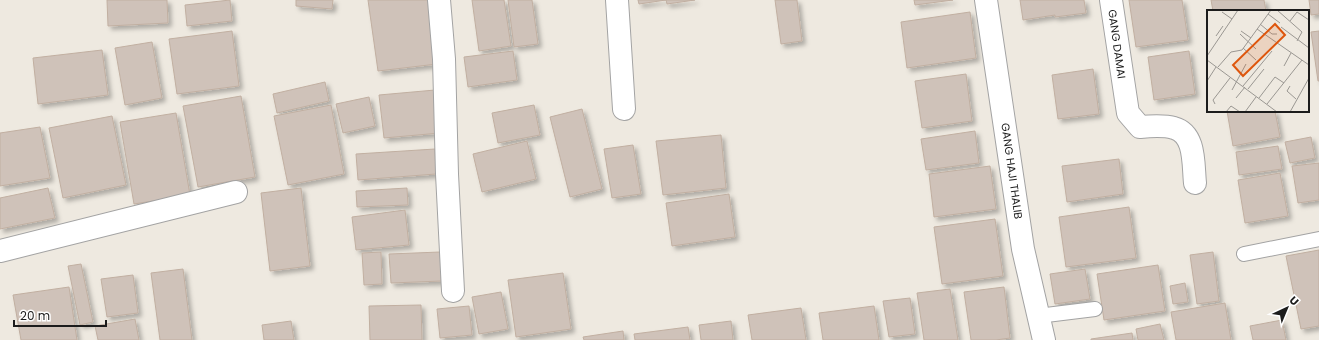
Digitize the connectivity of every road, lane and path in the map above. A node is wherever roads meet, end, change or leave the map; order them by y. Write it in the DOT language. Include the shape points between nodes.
graph roads {
  1 [pos="439,0"];
  2 [pos="617,0"];
  3 [pos="986,0"];
  4 [pos="1111,0"];
  5 [pos="624,109"];
  6 [pos="1195,183"];
  7 [pos="236,192"];
  8 [pos="1319,239"];
  9 [pos="0,251"];
  10 [pos="1244,254"];
  11 [pos="453,291"];
  12 [pos="1095,309"];
  13 [pos="1038,316"];
  14 [pos="1044,340"];
  1 -- 11 [label="street" via="444,59"];
  2 -- 5 [label="street"];
  3 -- 13 [label="street, GANG HAJI THALIB" via="1023,249"];
  4 -- 6 [label="street, GANG DAMAI" via="1128,113 1140,127 1176,128 1187,135 1192,148"];
  7 -- 9 [label="street"];
  8 -- 10 [label="lane"];
  12 -- 13 [label="lane"];
  13 -- 14 [label="street, GANG HAJI THALIB"];
}
